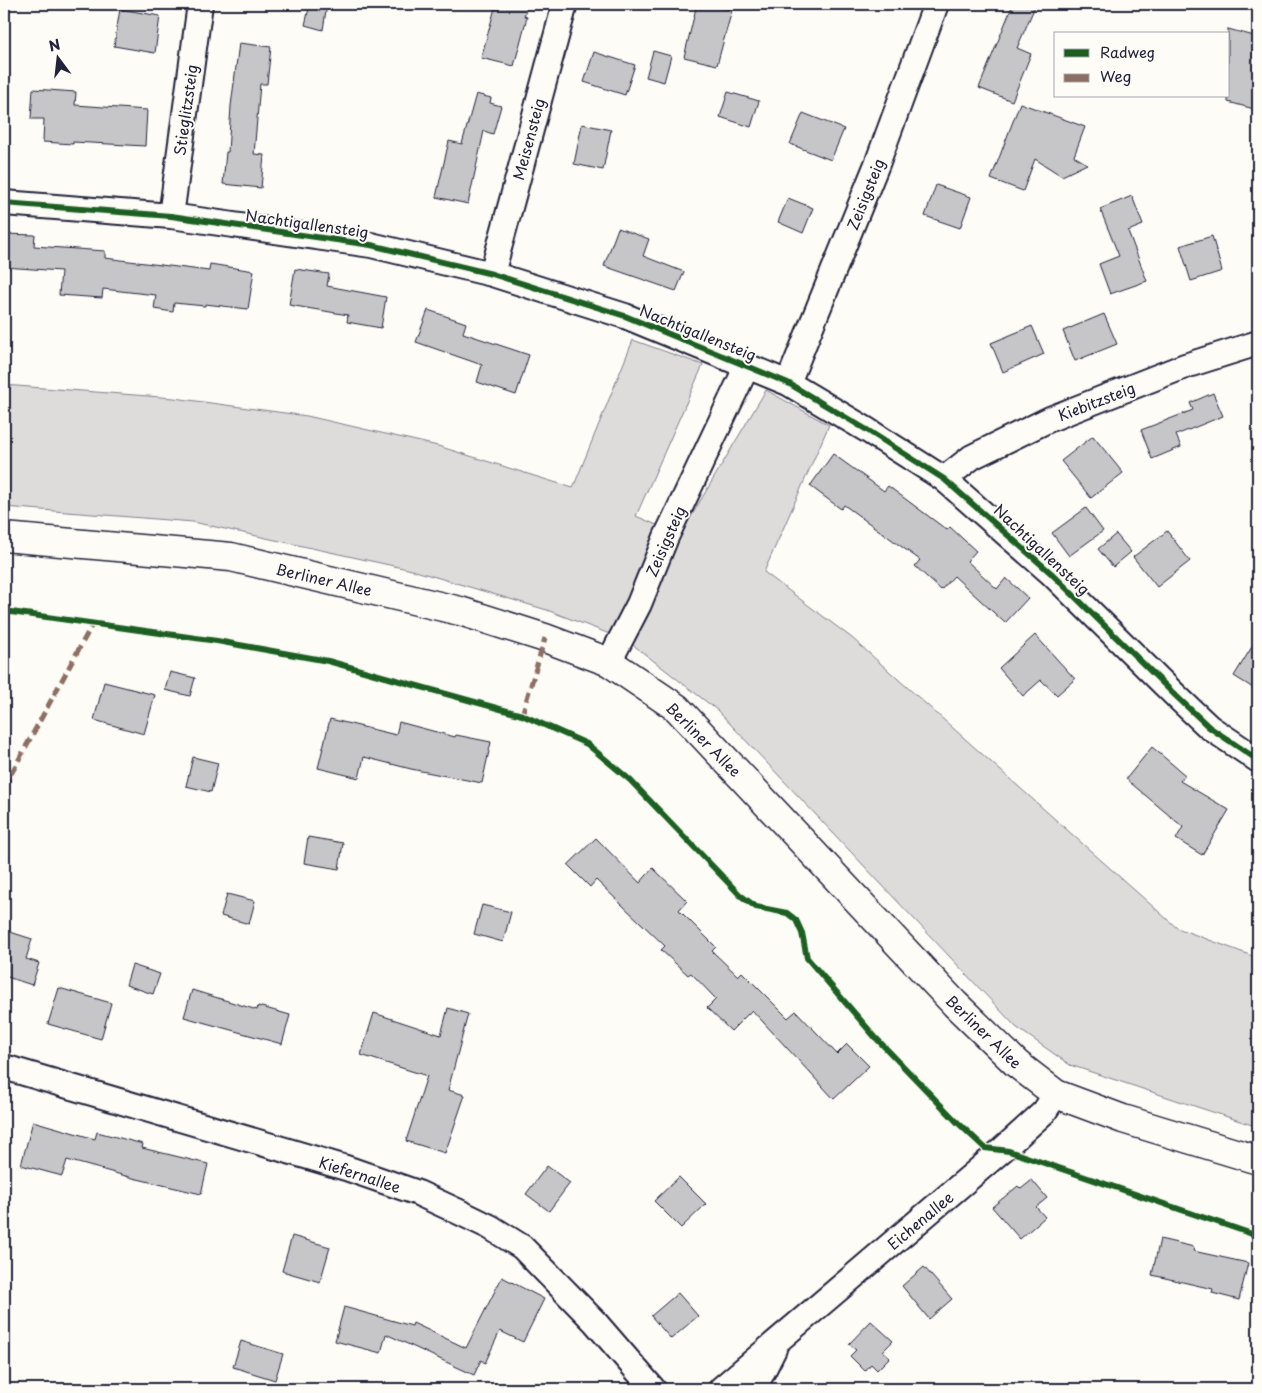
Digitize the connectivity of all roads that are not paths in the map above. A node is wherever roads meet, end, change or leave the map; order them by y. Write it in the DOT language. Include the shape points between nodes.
graph roads {
  1 [pos="200,4"];
  2 [pos="564,4"];
  3 [pos="936,4"];
  4 [pos="4,203"];
  5 [pos="171,216"];
  6 [pos="492,274"];
  7 [pos="1258,343"];
  8 [pos="747,366"];
  9 [pos="788,382"];
  10 [pos="944,479"];
  11 [pos="4,536"];
  12 [pos="609,662"];
  13 [pos="1258,760"];
  14 [pos="4,1067"];
  15 [pos="1056,1094"];
  16 [pos="1258,1160"];
  17 [pos="778,1340"];
  18 [pos="653,1389"];
  19 [pos="721,1389"];
  20 [pos="754,1389"];
  1 -- 5 [label="street, Stieglitzsteig"];
  2 -- 6 [label="street, Meisensteig"];
  3 -- 9 [label="street, Zeisigsteig" via="877,164"];
  4 -- 5 [label="street, Nachtigallensteig"];
  5 -- 6 [label="street, Nachtigallensteig" via="371,245"];
  6 -- 8 [label="street, Nachtigallensteig" via="625,316"];
  7 -- 10 [label="street, Kiebitzsteig" via="1185,366 1050,419 972,458"];
  8 -- 9 [label="street, Nachtigallensteig"];
  8 -- 12 [label="street, Zeisigsteig" via="666,536 639,604"];
  9 -- 10 [label="street, Nachtigallensteig"];
  10 -- 13 [label="street, Nachtigallensteig" via="1051,573 1209,727"];
  11 -- 12 [label="main road, Berliner Allee" via="231,557 460,611"];
  12 -- 15 [label="main road, Berliner Allee" via="677,708 955,1004 1017,1064"];
  14 -- 18 [label="street, Kiefernallee" via="346,1168 418,1193 490,1227 522,1247 595,1322"];
  15 -- 16 [label="main road, Berliner Allee" via="1123,1119"];
  15 -- 17 [label="street, Eichenallee" via="1044,1112 1002,1150"];
  17 -- 19 [label="street, Eichenallee"];
  17 -- 20 [label="street, Eichenallee"];
}
